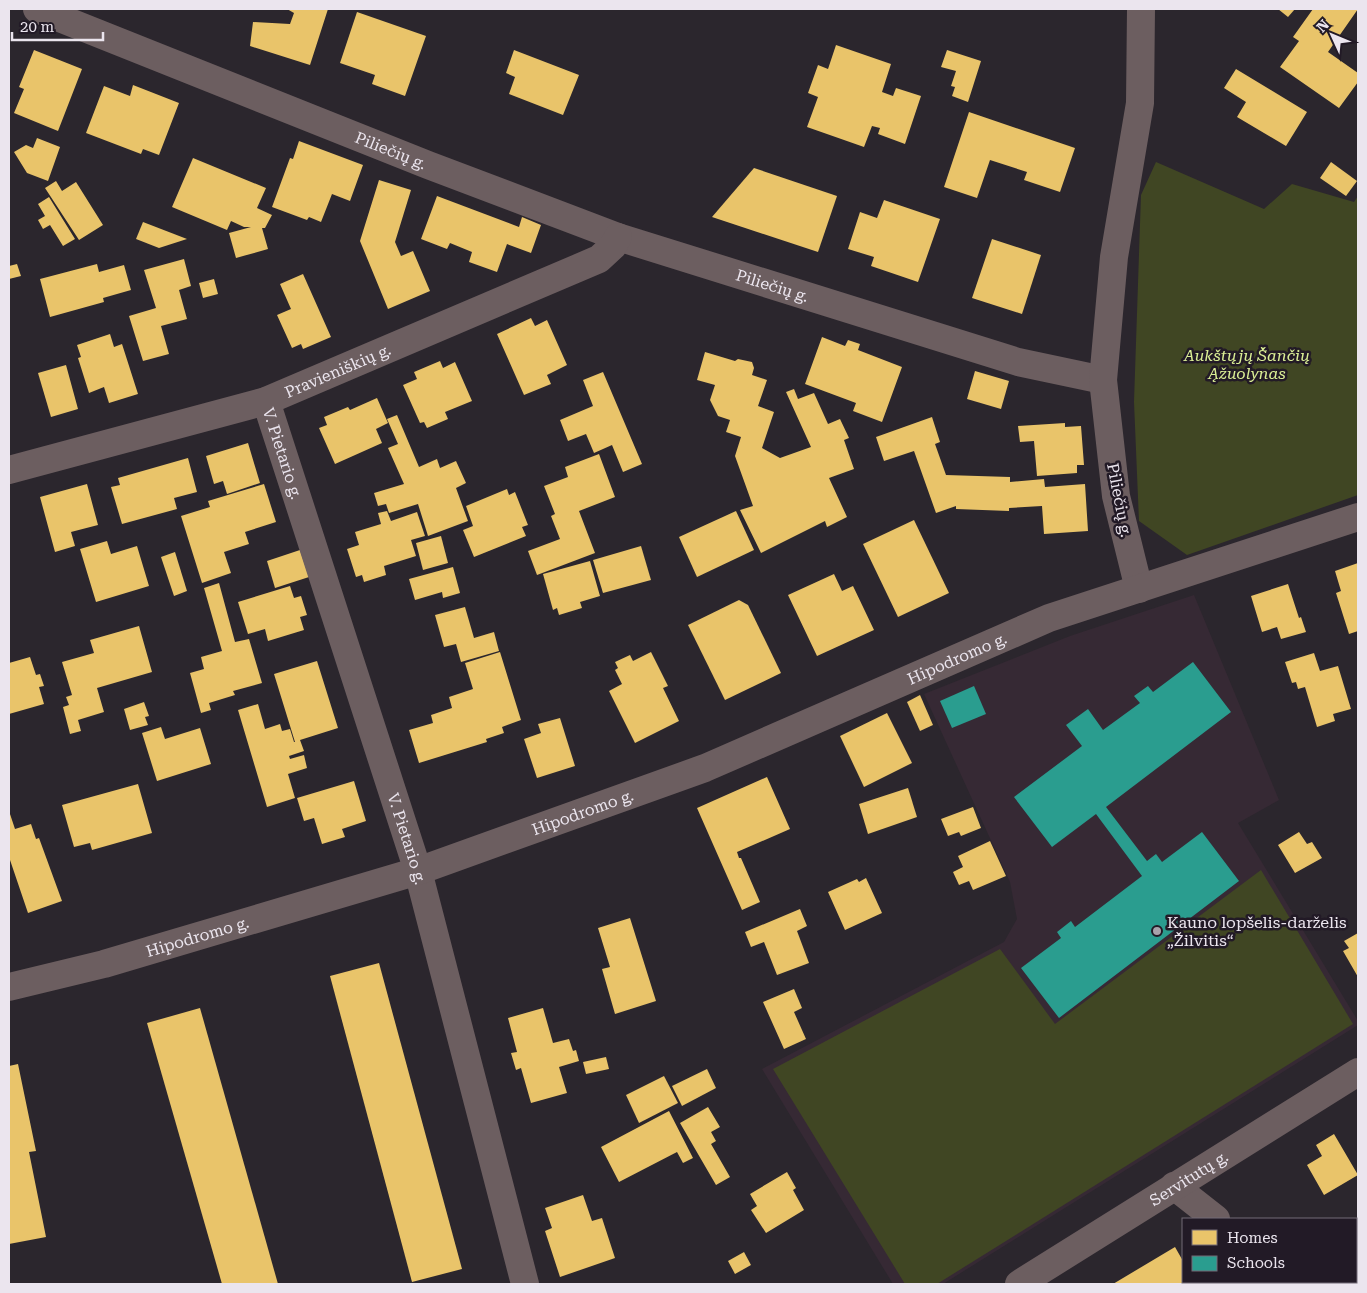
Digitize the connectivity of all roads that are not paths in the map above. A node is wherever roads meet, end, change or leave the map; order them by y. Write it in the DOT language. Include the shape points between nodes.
graph roads {
  1 [pos="37,9"];
  2 [pos="1141,9"];
  3 [pos="618,237"];
  4 [pos="1103,380"];
  5 [pos="266,401"];
  6 [pos="9,470"];
  7 [pos="1358,516"];
  8 [pos="1139,589"];
  9 [pos="418,871"];
  10 [pos="9,988"];
  11 [pos="1358,1072"];
  12 [pos="1174,1186"];
  13 [pos="1215,1218"];
  14 [pos="525,1284"];
  15 [pos="1019,1284"];
  1 -- 3 [label="street, Piliečių g."];
  2 -- 4 [label="street" via="1140,104 1114,257"];
  3 -- 4 [label="street, Piliečių g." via="1018,362"];
  3 -- 5 [label="street, Pravieniškių g." via="599,259"];
  4 -- 8 [label="street, Piliečių g." via="1116,496"];
  5 -- 6 [label="street, Pravieniškių g."];
  5 -- 9 [label="street, V. Pietario g."];
  7 -- 8 [label="street"];
  8 -- 9 [label="street, Hipodromo g." via="1049,618 705,768"];
  9 -- 10 [label="street, Hipodromo g." via="104,964"];
  9 -- 14 [label="street, V. Pietario g."];
  11 -- 12 [label="street, Servitutų g."];
  12 -- 13 [label="street"];
  12 -- 15 [label="street, Servitutų g."];
}
